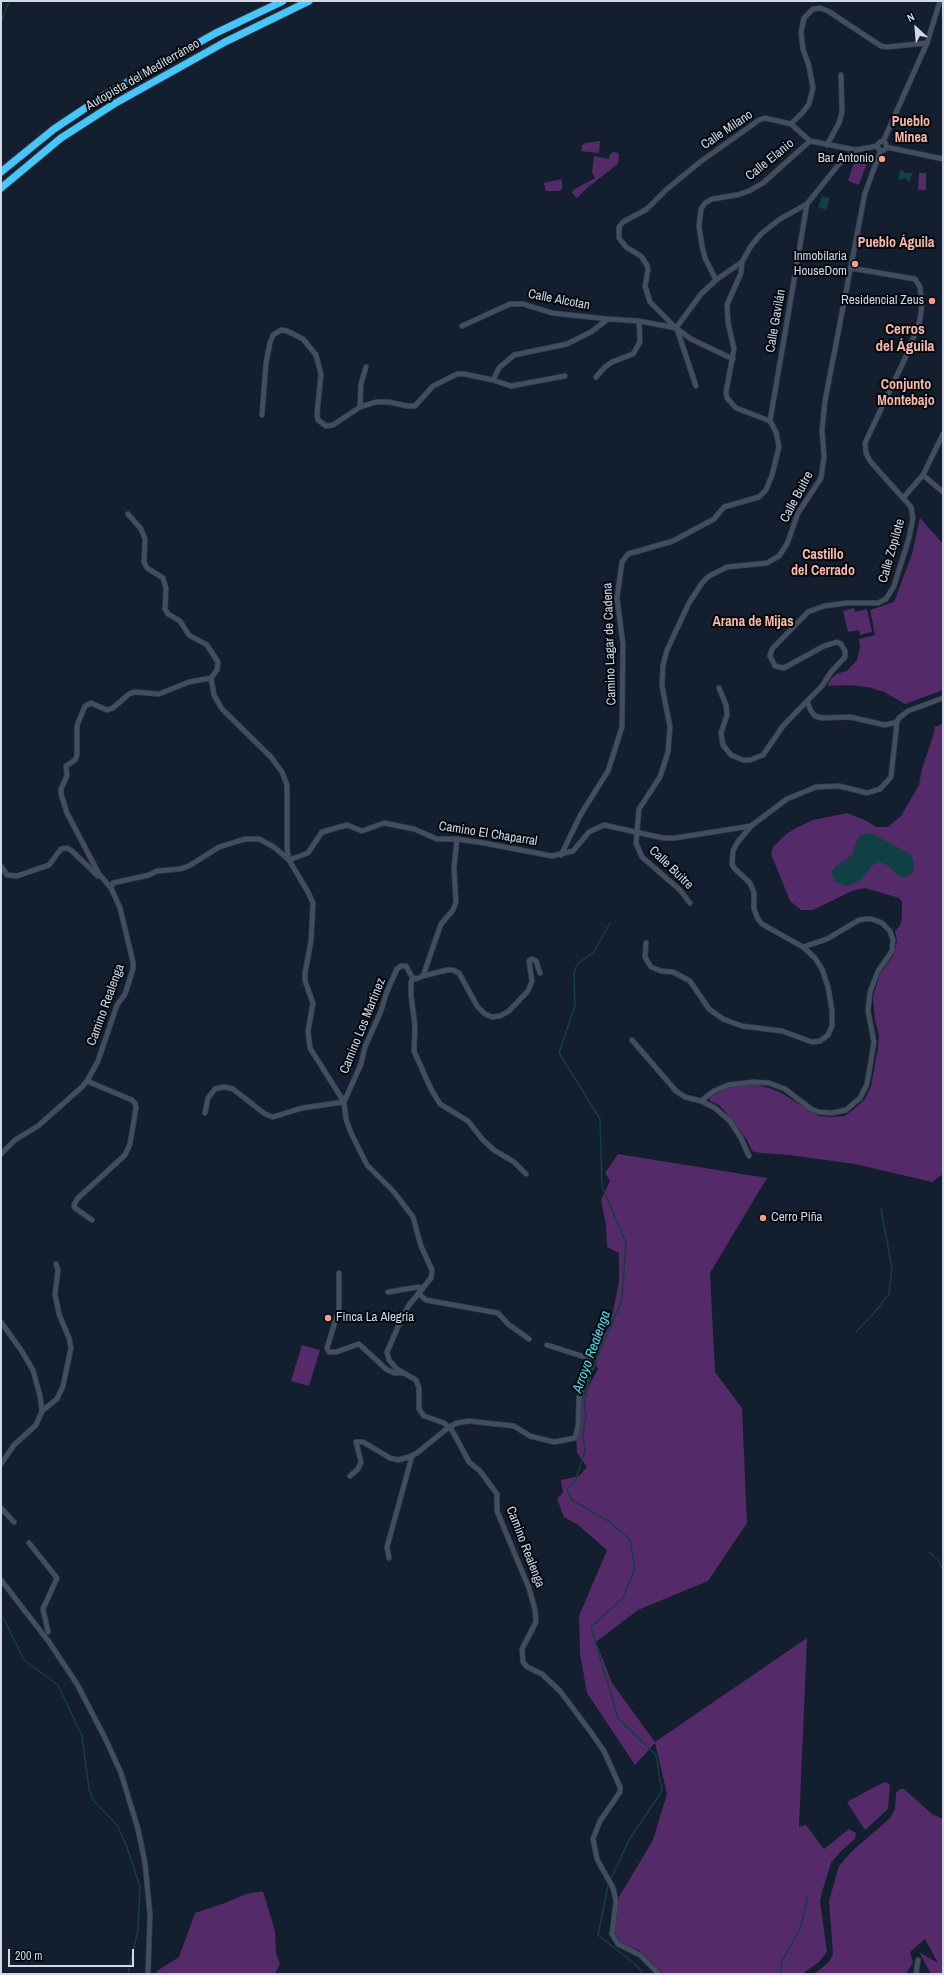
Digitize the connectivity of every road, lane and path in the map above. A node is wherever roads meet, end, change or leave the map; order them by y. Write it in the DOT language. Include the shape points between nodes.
graph roads {
  1 [pos="283,1"];
  2 [pos="309,1"];
  3 [pos="940,1"];
  4 [pos="927,43"];
  5 [pos="841,75"];
  6 [pos="791,124"];
  7 [pos="810,141"];
  8 [pos="827,145"];
  9 [pos="884,145"];
  10 [pos="879,148"];
  11 [pos="856,150"];
  12 [pos="943,159"];
  13 [pos="1,172"];
  14 [pos="1,188"];
  15 [pos="807,204"];
  16 [pos="742,262"];
  17 [pos="850,268"];
  18 [pos="716,280"];
  19 [pos="608,319"];
  20 [pos="639,321"];
  21 [pos="462,326"];
  22 [pos="676,328"];
  23 [pos="733,359"];
  24 [pos="366,367"];
  25 [pos="565,376"];
  26 [pos="596,377"];
  27 [pos="493,380"];
  28 [pos="696,386"];
  29 [pos="360,407"];
  30 [pos="262,414"];
  31 [pos="770,421"];
  32 [pos="943,434"];
  33 [pos="923,475"];
  34 [pos="943,492"];
  35 [pos="904,497"];
  36 [pos="128,514"];
  37 [pos="211,678"];
  38 [pos="719,688"];
  39 [pos="943,698"];
  40 [pos="807,701"];
  41 [pos="897,722"];
  42 [pos="751,826"];
  43 [pos="636,833"];
  44 [pos="457,839"];
  45 [pos="561,855"];
  46 [pos="289,860"];
  47 [pos="1,866"];
  48 [pos="104,882"];
  49 [pos="111,888"];
  50 [pos="690,904"];
  51 [pos="646,943"];
  52 [pos="803,947"];
  53 [pos="540,973"];
  54 [pos="423,976"];
  55 [pos="413,978"];
  56 [pos="632,1040"];
  57 [pos="87,1081"];
  58 [pos="701,1101"];
  59 [pos="344,1102"];
  60 [pos="205,1113"];
  61 [pos="1,1154"];
  62 [pos="749,1156"];
  63 [pos="526,1174"];
  64 [pos="92,1220"];
  65 [pos="56,1264"];
  66 [pos="339,1273"];
  67 [pos="388,1292"];
  68 [pos="420,1292"];
  69 [pos="1,1322"];
  70 [pos="529,1338"];
  71 [pos="547,1345"];
  72 [pos="404,1373"];
  73 [pos="42,1411"];
  74 [pos="448,1427"];
  75 [pos="412,1456"];
  76 [pos="1,1464"];
  77 [pos="350,1476"];
  78 [pos="1,1508"];
  79 [pos="14,1522"];
  80 [pos="30,1543"];
  81 [pos="390,1558"];
  82 [pos="1,1580"];
  83 [pos="48,1632"];
  84 [pos="918,1960"];
  85 [pos="148,1974"];
  86 [pos="659,1974"];
  87 [pos="916,1974"];
  1 -- 13 [label="highway, Autopista del Mediterráneo" via="216,33 108,93 54,129"];
  2 -- 14 [label="highway, Autopista del Mediterráneo" via="225,42 114,104 62,138"];
  3 -- 4 [label="street"];
  4 -- 6 [label="street" via="881,46 828,11 813,9 804,18 801,40 812,77 812,96 810,104"];
  4 -- 9 [label="street"];
  5 -- 8 [label="street" via="842,112 839,124"];
  6 -- 7 [label="street, Calle Elanio"];
  6 -- 22 [label="street, Calle Milano" via="766,118 759,120 700,162 647,209 623,222 619,227 619,238 626,247 641,256 647,265 645,286 650,302"];
  7 -- 8 [label="street, Calle Elanio"];
  7 -- 18 [label="street, Calle Elanio" via="786,164 753,188 737,195 712,198 705,203 701,209 699,226 705,258"];
  8 -- 11 [label="street, Calle Elanio"];
  9 -- 10 [label="street"];
  9 -- 10 [label="street" via="879,143"];
  9 -- 12 [label="street"];
  10 -- 11 [label="street"];
  10 -- 17 [label="street, Calle Buitre" via="865,193"];
  11 -- 15 [label="street" via="839,164"];
  15 -- 16 [label="street" via="780,219 761,234"];
  15 -- 31 [label="street, Calle Gavilán"];
  16 -- 18 [label="street"];
  16 -- 23 [label="street" via="741,273 727,305 734,349"];
  17 -- 35 [label="street, Calle Zopilote" via="915,279 920,287 920,320 908,352 865,443 870,461"];
  17 -- 43 [label="street, Calle Buitre" via="822,416 824,457 820,478 800,509 787,544 779,556 767,562 735,565 718,571 702,583 692,598 668,650 662,671 662,686 670,727 668,752 660,777 639,809"];
  18 -- 22 [label="street" via="701,294"];
  19 -- 20 [label="street, Calle Alcotan"];
  19 -- 21 [label="street, Calle Alcotan" via="552,313 523,304 510,304"];
  19 -- 27 [label="street" via="591,332 567,344 514,355 499,368"];
  20 -- 22 [label="street, Calle Alcotan"];
  20 -- 26 [label="street" via="640,342 633,354 605,366"];
  22 -- 23 [label="street" via="691,339"];
  22 -- 28 [label="street"];
  23 -- 31 [label="street" via="727,398 736,408"];
  24 -- 29 [label="street" via="361,384"];
  25 -- 27 [label="street" via="511,386"];
  27 -- 29 [label="street" via="457,374 433,386 415,406 376,402"];
  29 -- 30 [label="street" via="333,425 322,424 317,414 321,379 316,355 303,339 281,330 272,335 270,343"];
  31 -- 45 [label="street, Camino Lagar de Cadena" via="778,441 779,453 766,490 759,497 724,507 714,519 674,541 628,554 622,562 617,598 623,644 622,727 608,771 581,814"];
  32 -- 33 [label="street"];
  33 -- 34 [label="street"];
  33 -- 35 [label="street"];
  35 -- 40 [label="street, Calle Zopilote" via="911,507 913,518 902,564 889,596 878,603 824,606 808,612 770,652 773,663 779,668 784,668 832,643 837,642 844,647 845,657"];
  36 -- 37 [label="street" via="141,529 145,539 144,562 147,568 162,578 166,588 165,609 168,614 180,621 189,635 207,645 218,662 217,670"];
  37 -- 46 [label="street" via="214,695 222,709 271,757 282,772 287,785"];
  37 -- 48 [label="street" via="188,682 159,694 135,692 107,710 91,702 86,706 77,726 77,754 75,760 66,766 67,776 61,794 77,833"];
  38 -- 40 [label="street" via="727,715 722,733 723,745 731,755 744,760 762,755 783,726"];
  39 -- 41 [label="street" via="908,711"];
  40 -- 41 [label="street" via="811,711 818,717 850,717 885,725"];
  41 -- 42 [label="street" via="891,777 880,789 867,793 839,786 816,787 787,799"];
  42 -- 43 [label="street" via="675,838"];
  42 -- 52 [label="street" via="737,843 733,851 732,864 750,883 754,893 754,909 762,924"];
  43 -- 45 [label="street" via="610,826 598,826 572,851"];
  43 -- 50 [label="street, Calle Buitre" via="639,853 680,890"];
  44 -- 45 [label="street, Camino El Chaparral" via="552,856"];
  44 -- 46 [label="street, Camino El Chaparral" via="436,838 414,829 384,823 362,831 347,825 322,832 308,853"];
  44 -- 54 [label="street" via="454,868 456,902 454,910 441,924"];
  46 -- 49 [label="street, Camino Realenga" via="274,847 259,839 245,839 219,847 189,866 157,871 113,883"];
  46 -- 59 [label="street, Camino Realenga" via="313,903 311,941 305,973 313,1004 308,1039 310,1048"];
  47 -- 48 [label="street" via="7,874 17,876 49,865 61,849 67,848"];
  48 -- 49 [label="street"];
  49 -- 57 [label="street, Camino Realenga" via="120,908 134,969 125,994 117,1005 98,1061"];
  51 -- 52 [label="street" via="645,957 651,967 673,972 685,978 693,985 709,1009 723,1019 742,1026 773,1029 816,1042 825,1038 831,1031 832,1010 824,974 815,958"];
  52 -- 58 [label="street" via="827,940 859,920 872,918 882,923 892,936 892,951 878,971 870,992 868,1011 874,1042 867,1084 860,1098 846,1110 824,1113 812,1109 785,1089 753,1082 728,1085"];
  53 -- 54 [label="street" via="536,961 529,961 532,981 528,991 509,1011 492,1017 477,1006 459,973 454,970"];
  54 -- 55 [label="street"];
  55 -- 59 [label="street, Camino Los Martinez" via="406,966 398,969"];
  55 -- 63 [label="street" via="411,996 415,1026 414,1051 431,1090 440,1104 468,1121 482,1140 514,1162"];
  56 -- 58 [label="street" via="676,1091 685,1097"];
  57 -- 61 [label="street, Camino Realenga" via="38,1126 15,1140"];
  57 -- 64 [label="street" via="132,1100 136,1108 130,1144 125,1155 77,1199 74,1205"];
  58 -- 62 [label="street" via="715,1108 730,1121"];
  59 -- 60 [label="street" via="302,1108 273,1117 265,1114 233,1089 224,1087 215,1089 208,1098"];
  59 -- 68 [label="street, Camino Realenga" via="350,1133 367,1164 414,1217 418,1239 432,1270 430,1278"];
  65 -- 73 [label="street" via="56,1301 71,1348 63,1386 56,1399"];
  66 -- 72 [label="street" via="339,1309 326,1348 329,1352 336,1352 359,1344 386,1369 394,1373"];
  67 -- 68 [label="street" via="419,1287"];
  68 -- 70 [label="street" via="426,1300 498,1313 508,1324"];
  68 -- 72 [label="street, Camino Realenga" via="406,1310 387,1352 389,1360"];
  69 -- 73 [label="street" via="32,1370"];
  71 -- 74 [label="street" via="585,1356 591,1366 579,1398 575,1438 554,1442 530,1436 514,1426 469,1421"];
  72 -- 74 [label="street, Camino Realenga" via="416,1380 419,1388 419,1409 424,1416"];
  73 -- 76 [label="street" via="36,1425 14,1445"];
  74 -- 75 [label="street"];
  74 -- 86 [label="street, Camino Realenga" via="454,1432 469,1462 484,1476 497,1494 497,1511 530,1588 536,1622 522,1649 523,1662 527,1667 542,1674 560,1691 604,1751 620,1787 620,1792 600,1820 593,1839 597,1859 613,1888 616,1901 612,1934 618,1944 640,1954"];
  75 -- 77 [label="street" via="398,1460 390,1458 359,1441 355,1445 360,1465"];
  75 -- 81 [label="street" via="387,1547"];
  78 -- 79 [label="street"];
  80 -- 83 [label="street" via="57,1578 43,1609"];
  82 -- 85 [label="street" via="49,1642 77,1684 121,1773 145,1863 150,1915"];
  84 -- 87 [label="street"];
}
